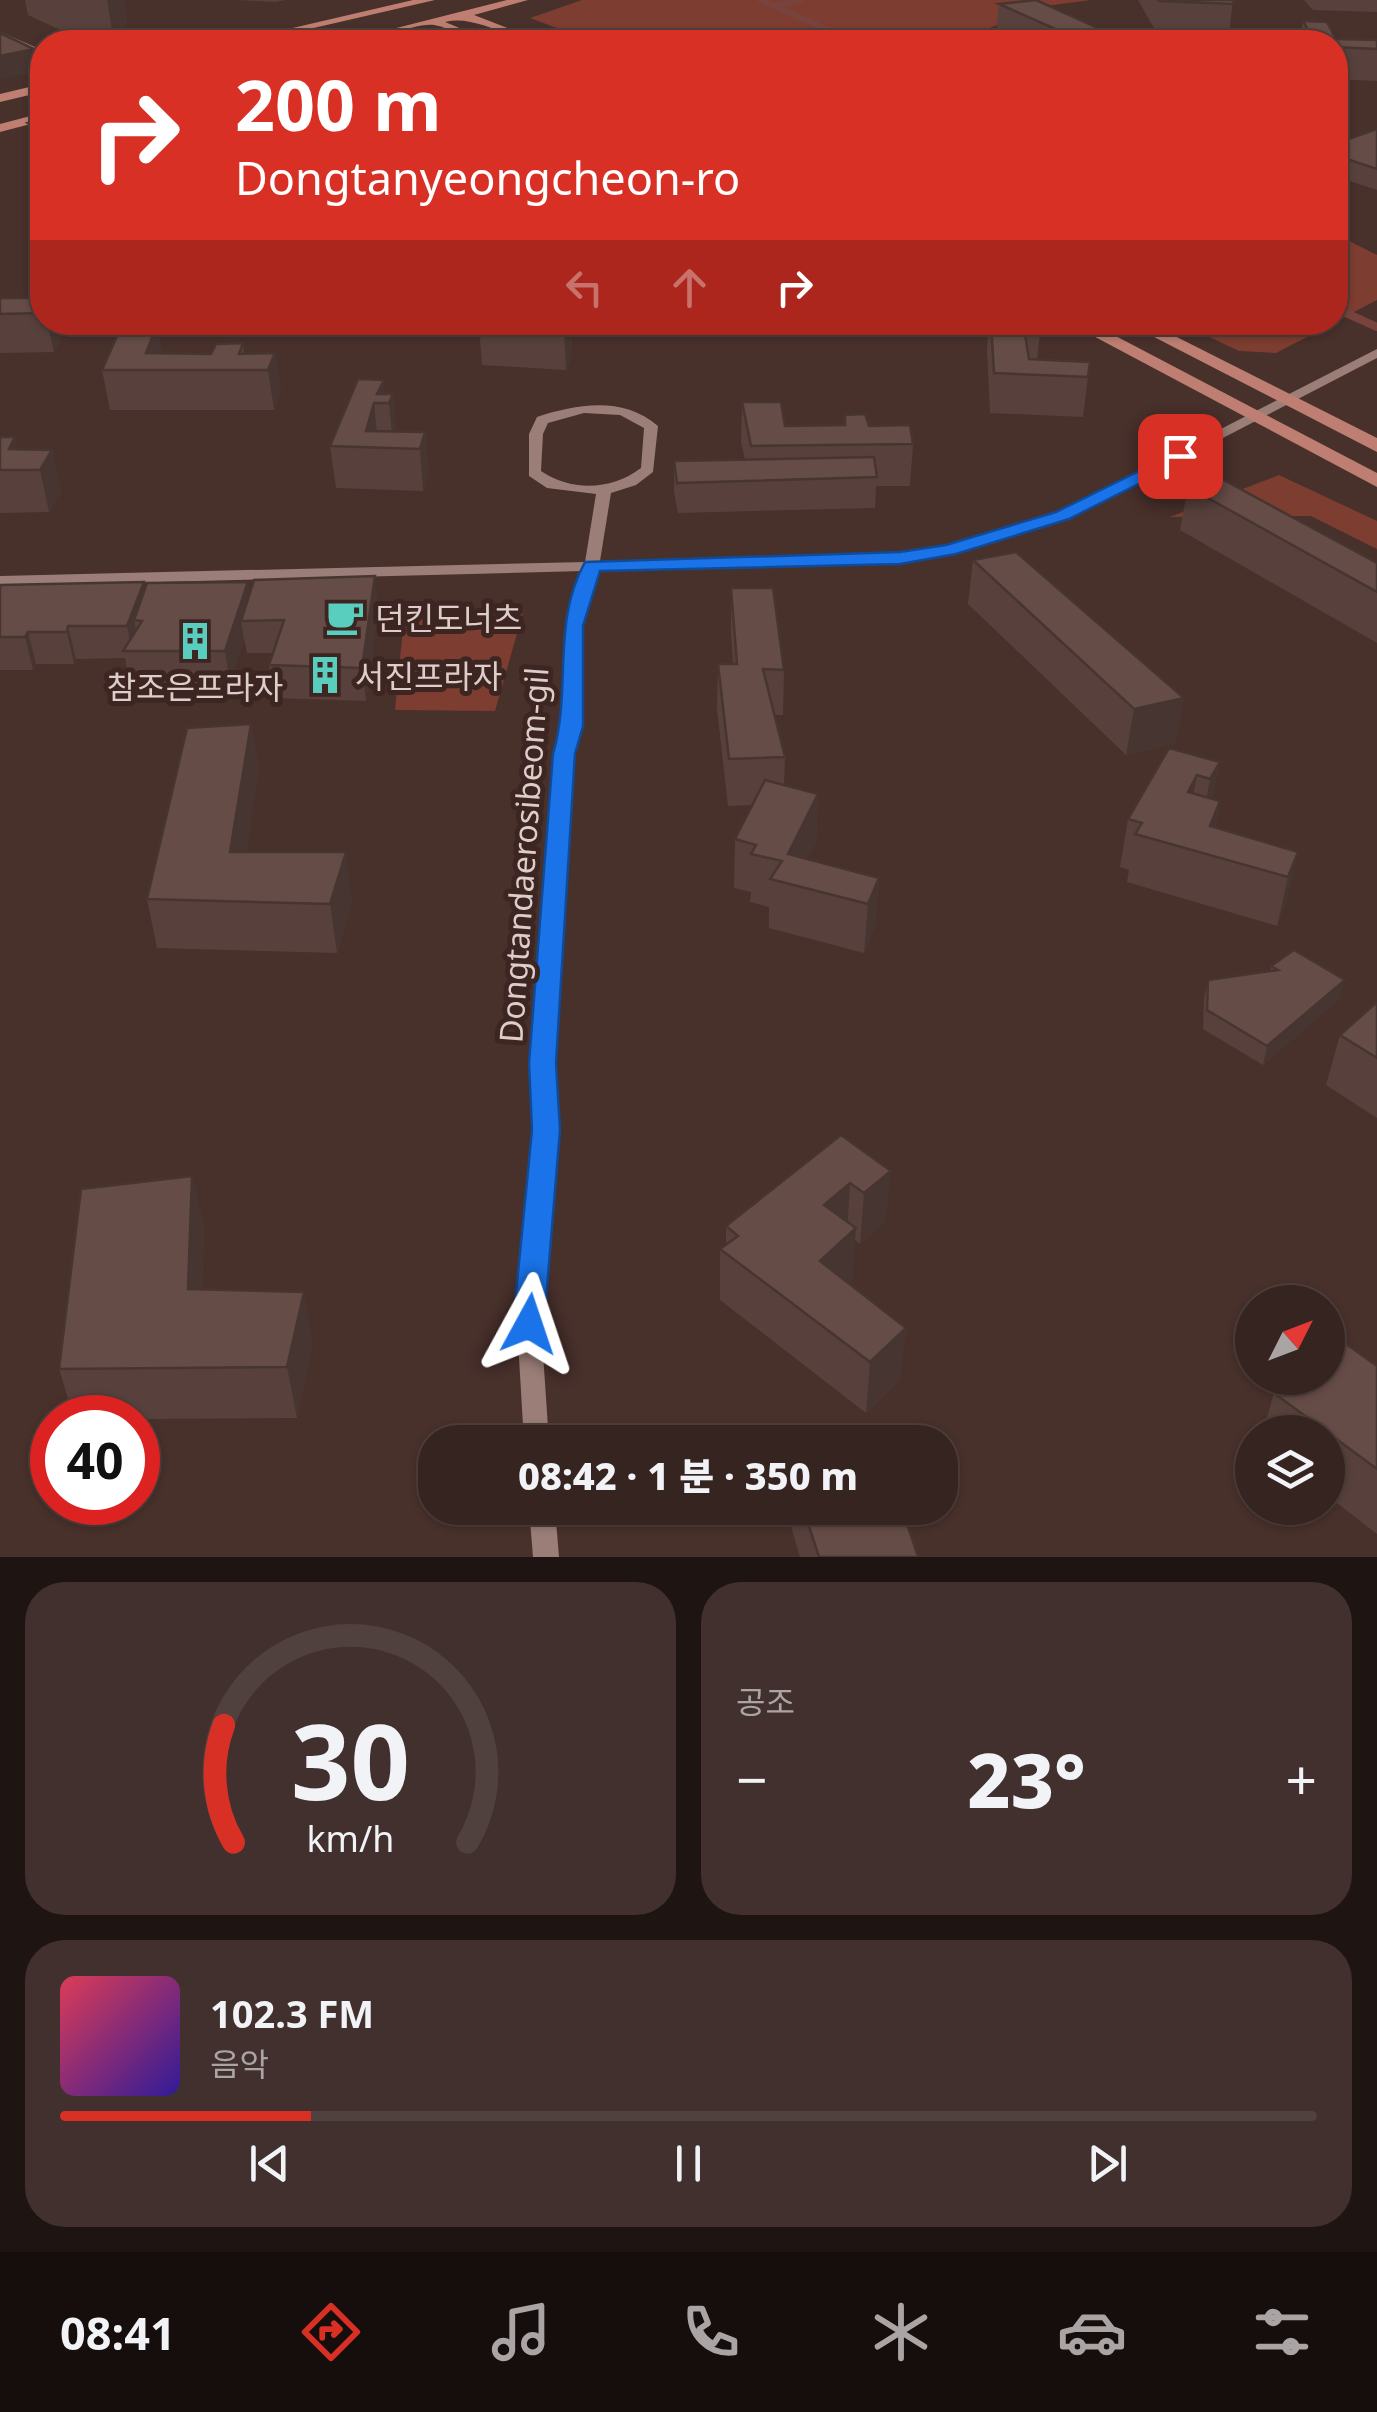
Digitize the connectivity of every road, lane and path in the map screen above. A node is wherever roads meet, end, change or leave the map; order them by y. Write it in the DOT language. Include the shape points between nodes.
graph roads {
  1 [pos="370,0"];
  2 [pos="423,0"];
  3 [pos="522,0"];
  4 [pos="392,8"];
  5 [pos="462,14"];
  6 [pos="433,22"];
  7 [pos="292,30"];
  8 [pos="399,30"];
  9 [pos="455,30"];
  10 [pos="505,30"];
  11 [pos="0,35"];
  12 [pos="30,48"];
  13 [pos="30,91"];
  14 [pos="0,98"];
  15 [pos="30,120"];
  16 [pos="0,128"];
  17 [pos="1099,335"];
  18 [pos="1159,335"];
  19 [pos="1377,353"];
  20 [pos="1287,399"];
  21 [pos="1254,417"];
  22 [pos="1377,446"];
  23 [pos="1377,480"];
  24 [pos="604,491"];
  25 [pos="592,566"];
  26 [pos="0,581"];
  27 [pos="536,1425"];
  28 [pos="543,1525"];
  29 [pos="546,1557"];
  1 -- 4 [label="main road"];
  2 -- 4 [label="main road"];
  2 -- 5 [label="main road"];
  3 -- 5 [label="main road"];
  4 -- 6 [label="main road"];
  4 -- 7 [label="main road"];
  5 -- 6 [label="main road"];
  5 -- 10 [label="main road"];
  6 -- 8 [label="main road"];
  6 -- 9 [label="main road"];
  11 -- 12 [label="street"];
  13 -- 14 [label="main road"];
  15 -- 16 [label="main road"];
  17 -- 21 [label="main road"];
  18 -- 20 [label="main road"];
  19 -- 20 [label="street"];
  20 -- 21 [label="street"];
  20 -- 22 [label="main road"];
  21 -- 23 [label="main road"];
  21 -- 25 [label="street" via="1062,516 949,550 900,558"];
  24 -- 24 [label="street" via="552,485 534,473 542,420 573,408 605,407 651,426 648,469"];
  24 -- 25 [label="street, Dongtandaerosibeom-gil"];
  25 -- 26 [label="street"];
  25 -- 27 [label="street, Dongtandaerosibeom-gil" via="573,626 572,726 564,754 542,1063 546,1130 529,1324"];
  28 -- 29 [label="street"];
}
